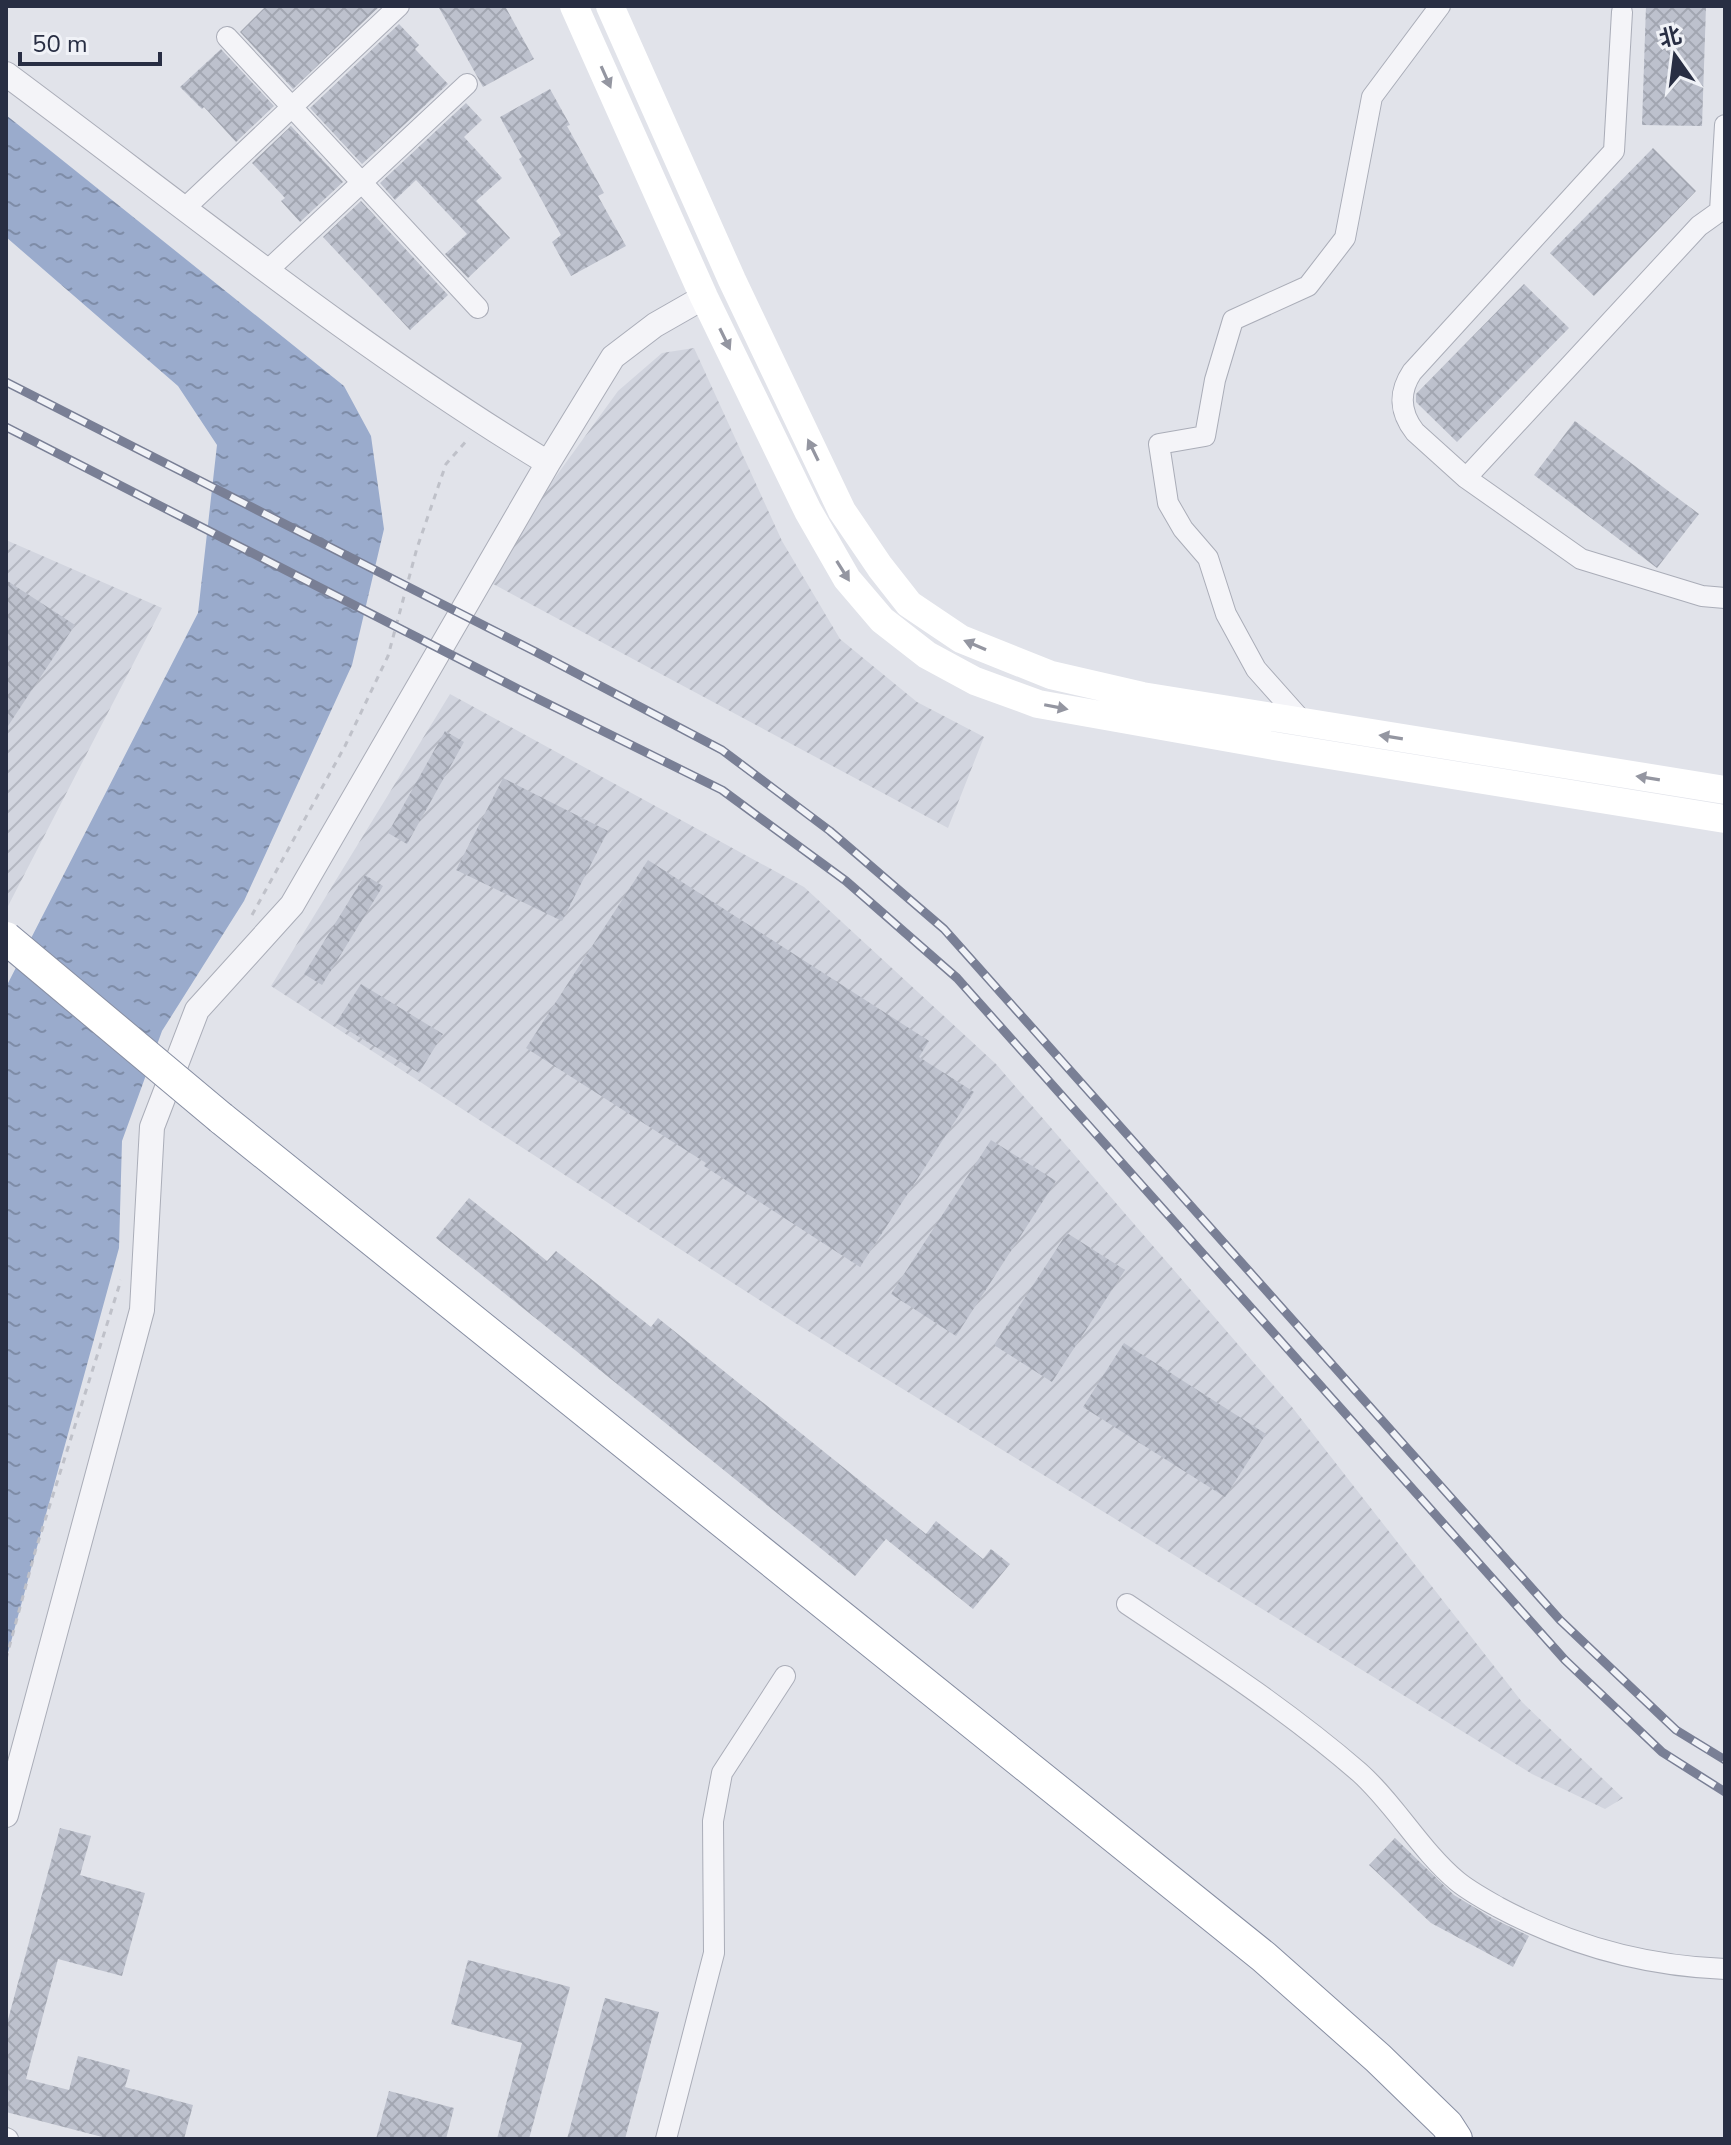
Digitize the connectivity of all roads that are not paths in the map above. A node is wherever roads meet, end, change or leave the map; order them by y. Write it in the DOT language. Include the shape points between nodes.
graph roads {
  1 [pos="399,6"];
  2 [pos="574,6"];
  3 [pos="610,6"];
  4 [pos="1440,6"];
  5 [pos="1622,12"];
  6 [pos="227,37"];
  7 [pos="6,74"];
  8 [pos="467,84"];
  9 [pos="292,107"];
  10 [pos="1725,125"];
  11 [pos="362,183"];
  12 [pos="186,207"];
  13 [pos="1722,211"];
  14 [pos="267,271"];
  15 [pos="704,297"];
  16 [pos="478,308"];
  17 [pos="548,463"];
  18 [pos="1466,478"];
  19 [pos="1725,598"];
  20 [pos="1304,723"];
  21 [pos="1725,790"];
  22 [pos="1725,819"];
  23 [pos="6,938"];
  24 [pos="1127,1604"];
  25 [pos="785,1676"];
  26 [pos="6,1815"];
  27 [pos="1725,1969"];
  28 [pos="666,2139"];
  29 [pos="1456,2139"];
  1 -- 9 [label="street"];
  2 -- 15 [label="main road, one-way"];
  20 -- 3 [label="main road, one-way" via="1051,675 961,639 909,604 842,511"];
  4 -- 20 [label="street" via="1372,97 1345,238 1308,286 1233,320 1205,436 1159,444 1168,503 1208,558 1226,614 1256,669"];
  5 -- 18 [label="street" via="1614,151 1412,372 1404,388 1402,406 1409,425"];
  6 -- 9 [label="street"];
  7 -- 12 [label="street"];
  8 -- 11 [label="street"];
  9 -- 11 [label="street"];
  9 -- 12 [label="street"];
  10 -- 13 [label="street"];
  11 -- 14 [label="street"];
  11 -- 16 [label="street"];
  12 -- 14 [label="street"];
  13 -- 18 [label="street" via="1699,226"];
  14 -- 17 [label="street"];
  15 -- 17 [label="street" via="613,357"];
  15 -- 22 [label="main road, one-way" via="808,511 847,579 882,620 927,655 975,681 1038,704 1081,712"];
  17 -- 26 [label="street" via="292,905 197,1010 152,1127 142,1310"];
  18 -- 19 [label="street" via="1581,559 1702,596"];
  21 -- 20 [label="main road, one-way"];
  23 -- 29 [label="highway, bridge" via="221,1118 1264,1957 1378,2058"];
  24 -- 27 [label="street" via="1272,1702 1361,1775 1457,1881 1485,1899 1548,1931 1618,1955"];
  25 -- 28 [label="street" via="722,1773 713,1821 714,1953"];
}
